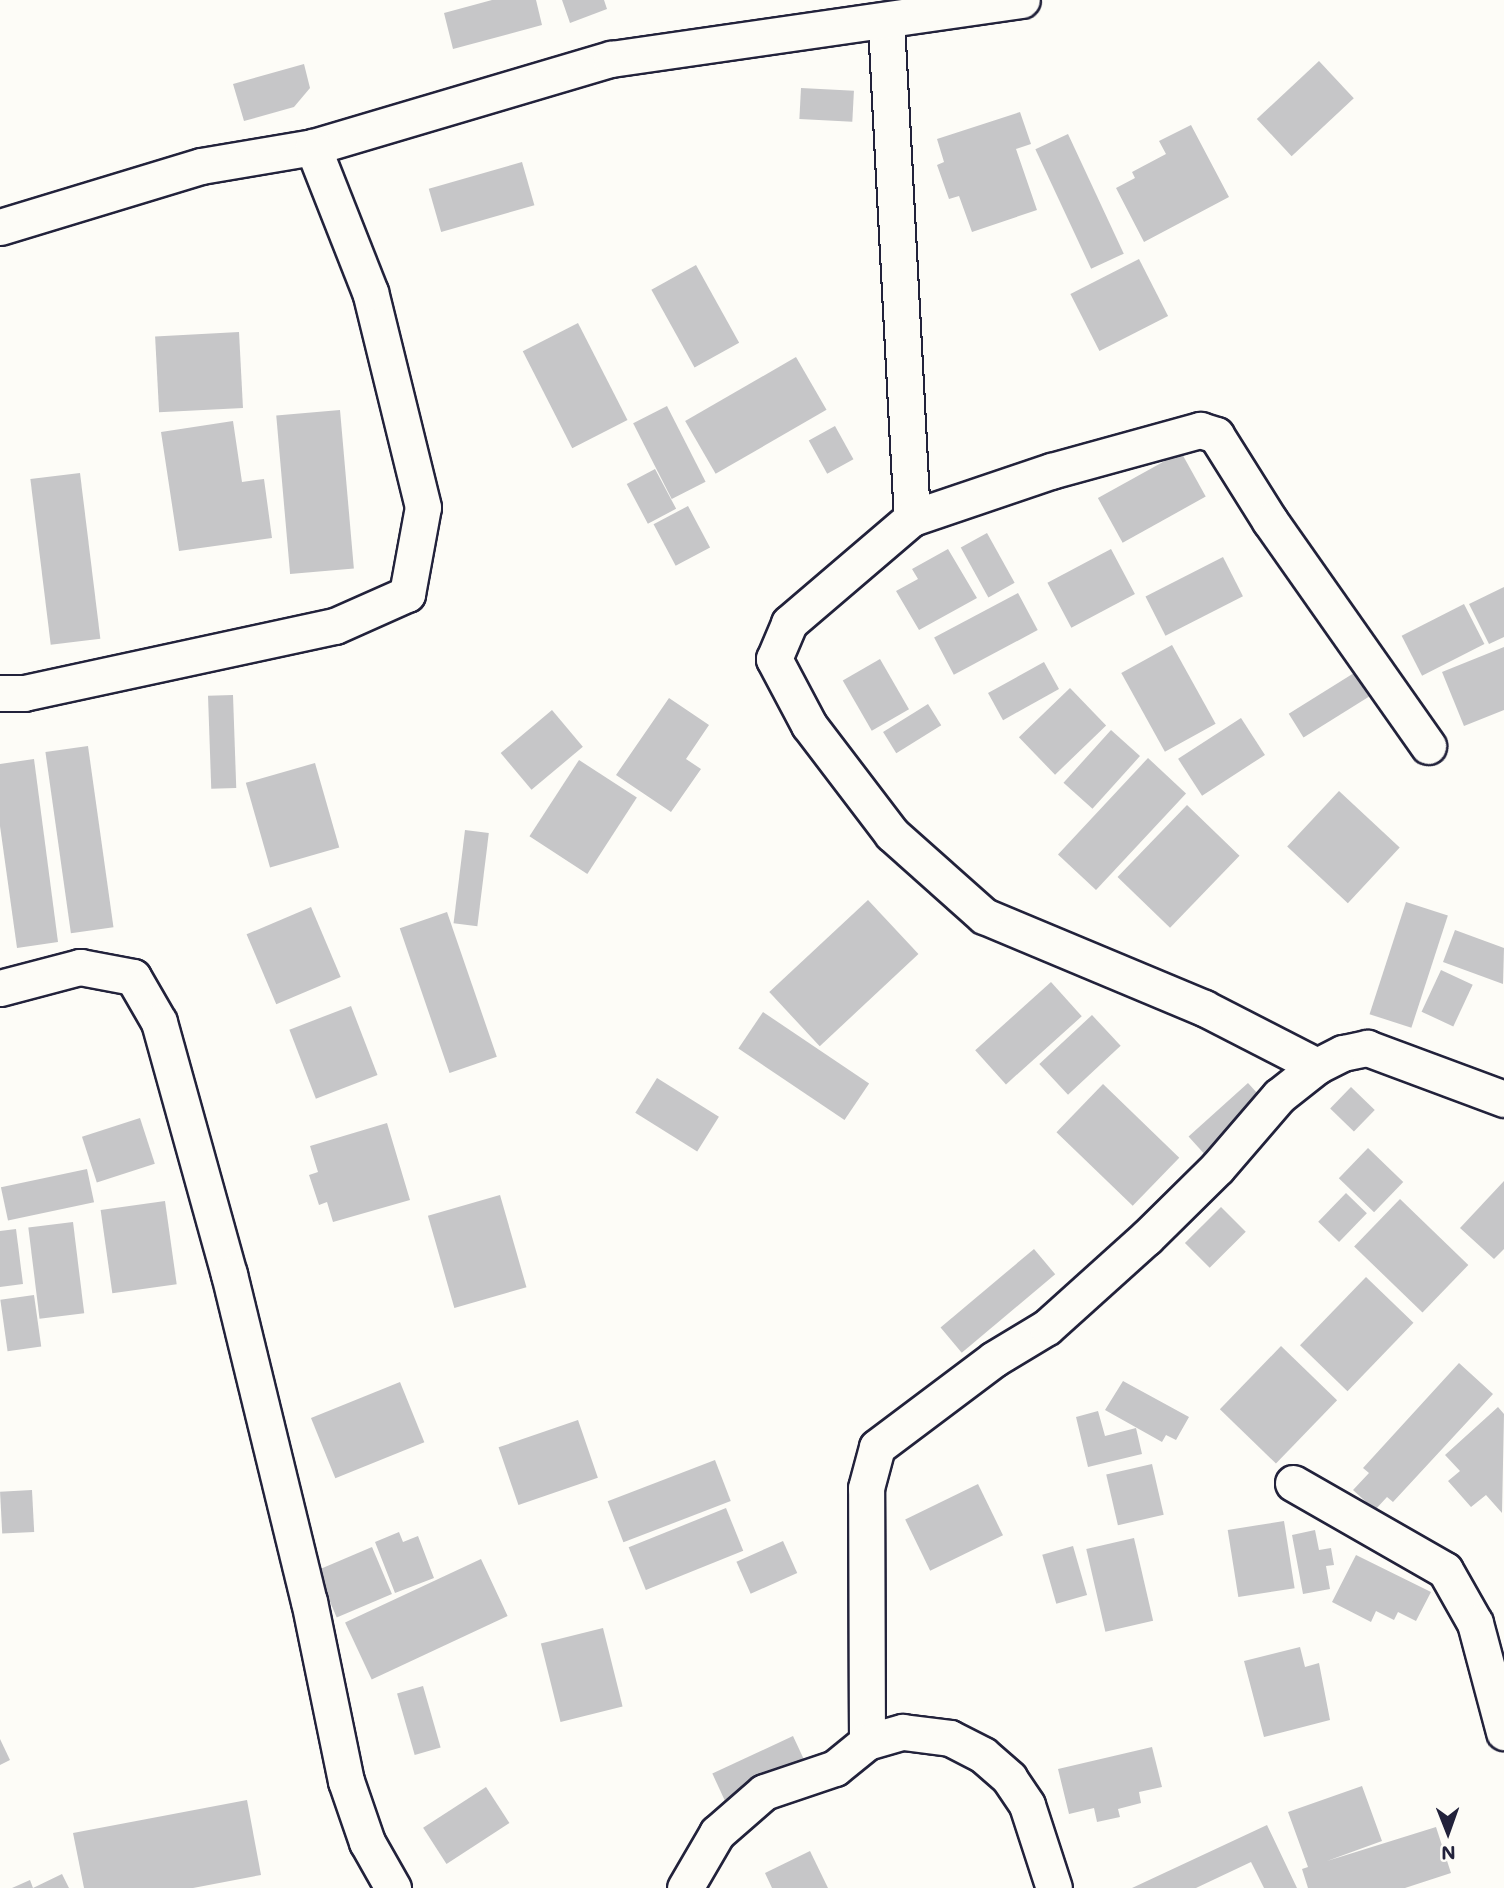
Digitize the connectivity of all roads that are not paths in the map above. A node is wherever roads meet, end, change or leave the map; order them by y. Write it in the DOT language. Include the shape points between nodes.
graph roads {
  1 [pos="1022,0"];
  2 [pos="886,23"];
  3 [pos="313,147"];
  4 [pos="0,227"];
  5 [pos="912,518"];
  6 [pos="0,693"];
  7 [pos="1428,746"];
  8 [pos="0,988"];
  9 [pos="1317,1066"];
  10 [pos="1504,1099"];
  11 [pos="1293,1483"];
  12 [pos="1504,1732"];
  13 [pos="867,1742"];
  14 [pos="393,1888"];
  15 [pos="685,1888"];
  16 [pos="1055,1888"];
  1 -- 2 [label="street"];
  2 -- 3 [label="street" via="611,60"];
  2 -- 5 [label="street"];
  3 -- 4 [label="street" via="201,166"];
  3 -- 6 [label="street" via="370,292 423,506 407,594 335,626 23,693"];
  5 -- 7 [label="street" via="1145,443 1200,430 1216,435 1270,521"];
  5 -- 9 [label="street" via="789,623 774,659 809,725 892,834 984,916 1204,1008"];
  8 -- 14 [label="street" via="80,967 133,977 159,1022 229,1274 309,1601 346,1781 367,1842"];
  9 -- 10 [label="street" via="1367,1048"];
  9 -- 13 [label="street" via="1279,1096 1217,1168 1047,1327 995,1359 877,1447 866,1488"];
  11 -- 12 [label="street" via="1445,1570 1475,1623"];
  13 -- 15 [label="street" via="835,1768 764,1792 717,1833"];
  13 -- 16 [label="street" via="903,1732 950,1738 983,1755 1009,1777 1027,1805"];
}
